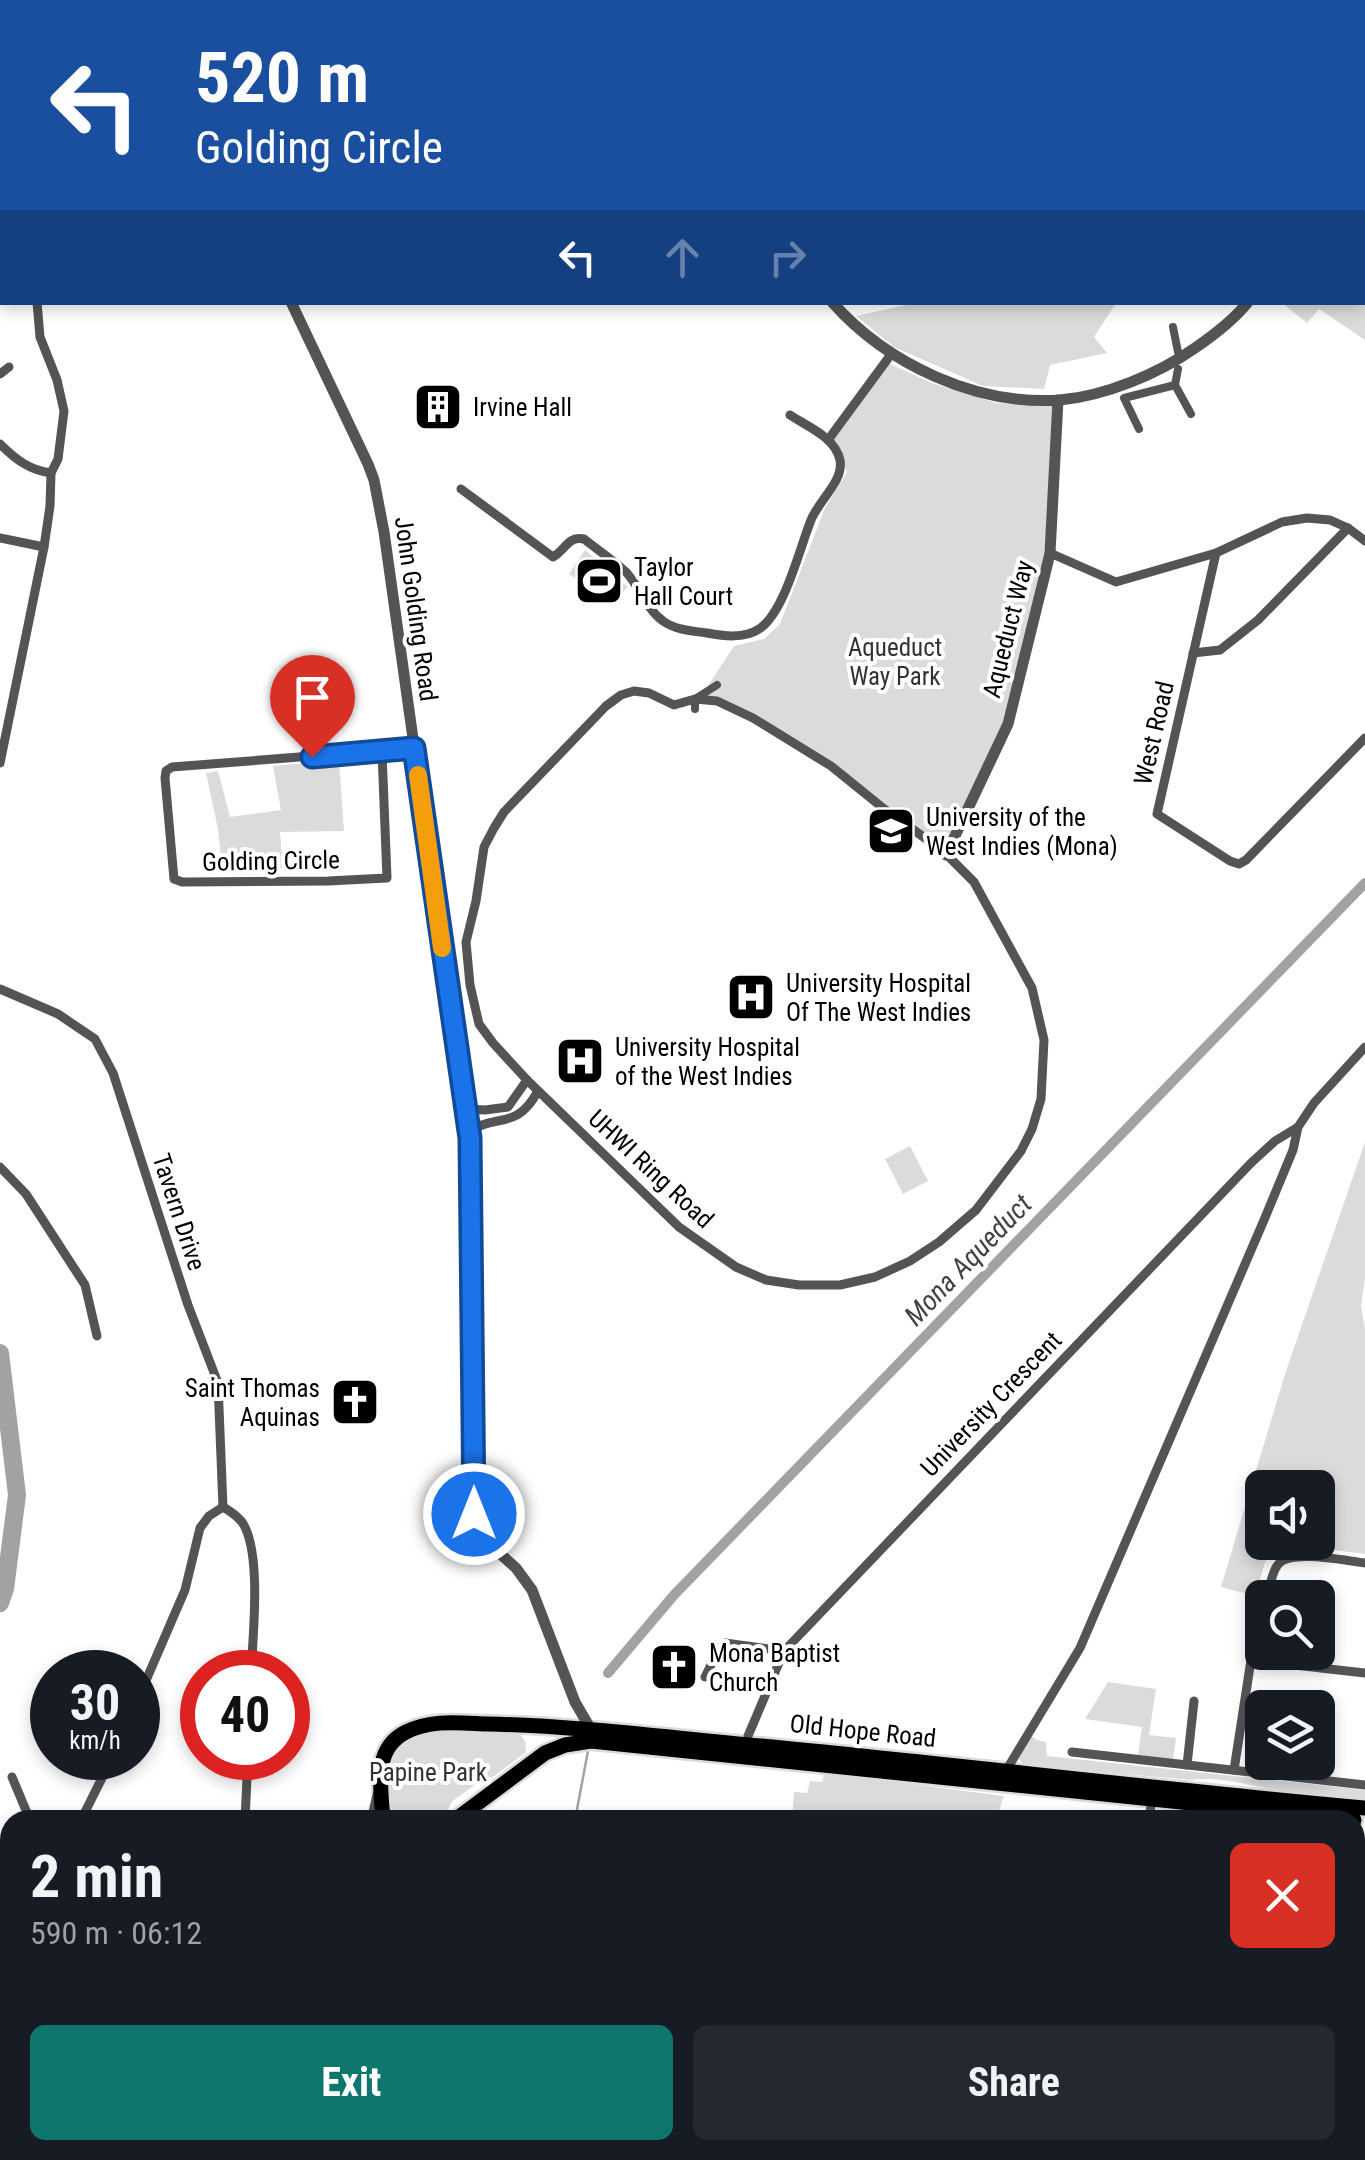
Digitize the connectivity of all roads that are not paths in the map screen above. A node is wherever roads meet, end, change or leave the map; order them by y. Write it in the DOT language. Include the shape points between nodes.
graph roads {
  1 [pos="38,305"];
  2 [pos="292,305"];
  3 [pos="835,305"];
  4 [pos="1245,305"];
  5 [pos="1173,327"];
  6 [pos="1178,352"];
  7 [pos="892,353"];
  8 [pos="1178,369"];
  9 [pos="1175,385"];
  10 [pos="1058,400"];
  11 [pos="1191,414"];
  12 [pos="790,415"];
  13 [pos="1139,429"];
  14 [pos="828,440"];
  15 [pos="0,444"];
  16 [pos="51,473"];
  17 [pos="462,489"];
  18 [pos="1348,528"];
  19 [pos="0,538"];
  20 [pos="1365,541"];
  21 [pos="44,548"];
  22 [pos="1050,553"];
  23 [pos="1216,553"];
  24 [pos="1193,652"];
  25 [pos="717,686"];
  26 [pos="695,704"];
  27 [pos="1365,738"];
  28 [pos="414,748"];
  29 [pos="382,752"];
  30 [pos="0,763"];
  31 [pos="946,854"];
  32 [pos="0,988"];
  33 [pos="1365,1048"];
  34 [pos="527,1080"];
  35 [pos="538,1091"];
  36 [pos="465,1108"];
  37 [pos="1298,1127"];
  38 [pos="469,1131"];
  39 [pos="0,1167"];
  40 [pos="97,1336"];
  41 [pos="224,1507"];
  42 [pos="1365,1564"];
  43 [pos="1273,1580"];
  44 [pos="159,1650"];
  45 [pos="252,1650"];
  46 [pos="784,1651"];
  47 [pos="1249,1670"];
  48 [pos="1335,1670"];
  49 [pos="1365,1673"];
  50 [pos="705,1676"];
  51 [pos="1194,1701"];
  52 [pos="510,1724"];
  53 [pos="594,1736"];
  54 [pos="748,1736"];
  55 [pos="1072,1752"];
  56 [pos="530,1763"];
  57 [pos="1187,1765"];
  58 [pos="1234,1770"];
  59 [pos="12,1776"];
  60 [pos="380,1777"];
  61 [pos="1002,1778"];
  62 [pos="101,1780"];
  63 [pos="247,1780"];
  64 [pos="1365,1784"];
  65 [pos="1152,1793"];
  66 [pos="1365,1808"];
  67 [pos="26,1810"];
  68 [pos="86,1810"];
  69 [pos="245,1810"];
  70 [pos="373,1810"];
  71 [pos="382,1810"];
  72 [pos="469,1810"];
  73 [pos="1150,1810"];
  74 [pos="1279,1810"];
  1 -- 16 [label="street" via="40,337 64,411"];
  2 -- 28 [label="street, John Golding Road" via="374,480"];
  3 -- 7 [label="street"];
  4 -- 10 [label="street" via="1168,365"];
  5 -- 6 [label="street"];
  7 -- 10 [label="street" via="963,386"];
  7 -- 14 [label="street"];
  8 -- 9 [label="street"];
  9 -- 11 [label="street"];
  9 -- 13 [label="street" via="1124,398"];
  10 -- 22 [label="street, Aqueduct Way"];
  12 -- 14 [label="street"];
  14 -- 17 [label="street" via="840,462 839,477 812,516 774,614 750,634 722,636 663,621 628,574 584,538 553,557"];
  15 -- 16 [label="street" via="21,463"];
  16 -- 21 [label="street"];
  18 -- 20 [label="street"];
  18 -- 23 [label="street" via="1330,520 1282,522"];
  18 -- 24 [label="street" via="1258,620 1220,650"];
  19 -- 21 [label="street"];
  21 -- 30 [label="street"];
  22 -- 23 [label="street" via="1116,582"];
  22 -- 31 [label="street, Aqueduct Way" via="1008,724"];
  23 -- 24 [label="street, West Road"];
  24 -- 27 [label="street, West Road" via="1157,814 1230,861 1246,860"];
  25 -- 26 [label="street"];
  26 -- 31 [label="street, UHWI Ring Road" via="717,700 824,762"];
  26 -- 34 [label="street, UHWI Ring Road" via="674,705 634,690 621,695 504,812 484,846 466,942 470,985 479,1024"];
  28 -- 29 [label="street, Golding Circle"];
  28 -- 36 [label="street, John Golding Road"];
  29 -- 29 [label="street, Golding Circle" via="172,767 165,778 174,879 387,878"];
  31 -- 35 [label="street, UHWI Ring Road" via="974,882 1032,988 1044,1040 1044,1080 1021,1152 976,1210 910,1261 840,1285 766,1280 736,1267 680,1228"];
  32 -- 41 [label="street, Tavern Drive" via="95,1039 113,1073 218,1383"];
  33 -- 37 [label="street, University Crescent"];
  34 -- 35 [label="street, UHWI Ring Road"];
  34 -- 36 [label="street" via="508,1107"];
  35 -- 38 [label="street" via="514,1117"];
  36 -- 38 [label="street, John Golding Road"];
  37 -- 46 [label="street, University Crescent" via="1251,1164"];
  37 -- 61 [label="street, University Crescent" via="1080,1648"];
  38 -- 53 [label="street, John Golding Road" via="474,1514 488,1542 532,1590"];
  39 -- 40 [label="street" via="26,1194 85,1285"];
  41 -- 44 [label="street" via="200,1528 185,1590"];
  41 -- 45 [label="street" via="247,1533 253,1562"];
  42 -- 43 [label="street" via="1285,1558"];
  46 -- 50 [label="street" via="725,1643"];
  46 -- 54 [label="street, University Crescent"];
  47 -- 58 [label="street"];
  48 -- 49 [label="street"];
  51 -- 57 [label="street"];
  52 -- 53 [label="main road, Old Hope Road"];
  52 -- 56 [label="main road" via="530,1739"];
  52 -- 60 [label="main road, Old Hope Road" via="419,1726 390,1744"];
  53 -- 56 [label="main road, Old Hope Road"];
  53 -- 61 [label="main road, Old Hope Road"];
  55 -- 57 [label="street"];
  56 -- 72 [label="main road"];
  57 -- 58 [label="street"];
  58 -- 64 [label="street"];
  59 -- 67 [label="street"];
  60 -- 70 [label="street"];
  60 -- 71 [label="main road"];
  61 -- 65 [label="main road, Old Hope Road"];
  62 -- 68 [label="street"];
  63 -- 69 [label="street"];
  65 -- 66 [label="main road, Old Hope Road"];
  65 -- 73 [label="street"];
  65 -- 74 [label="main road, Old Hope Road"];
}
